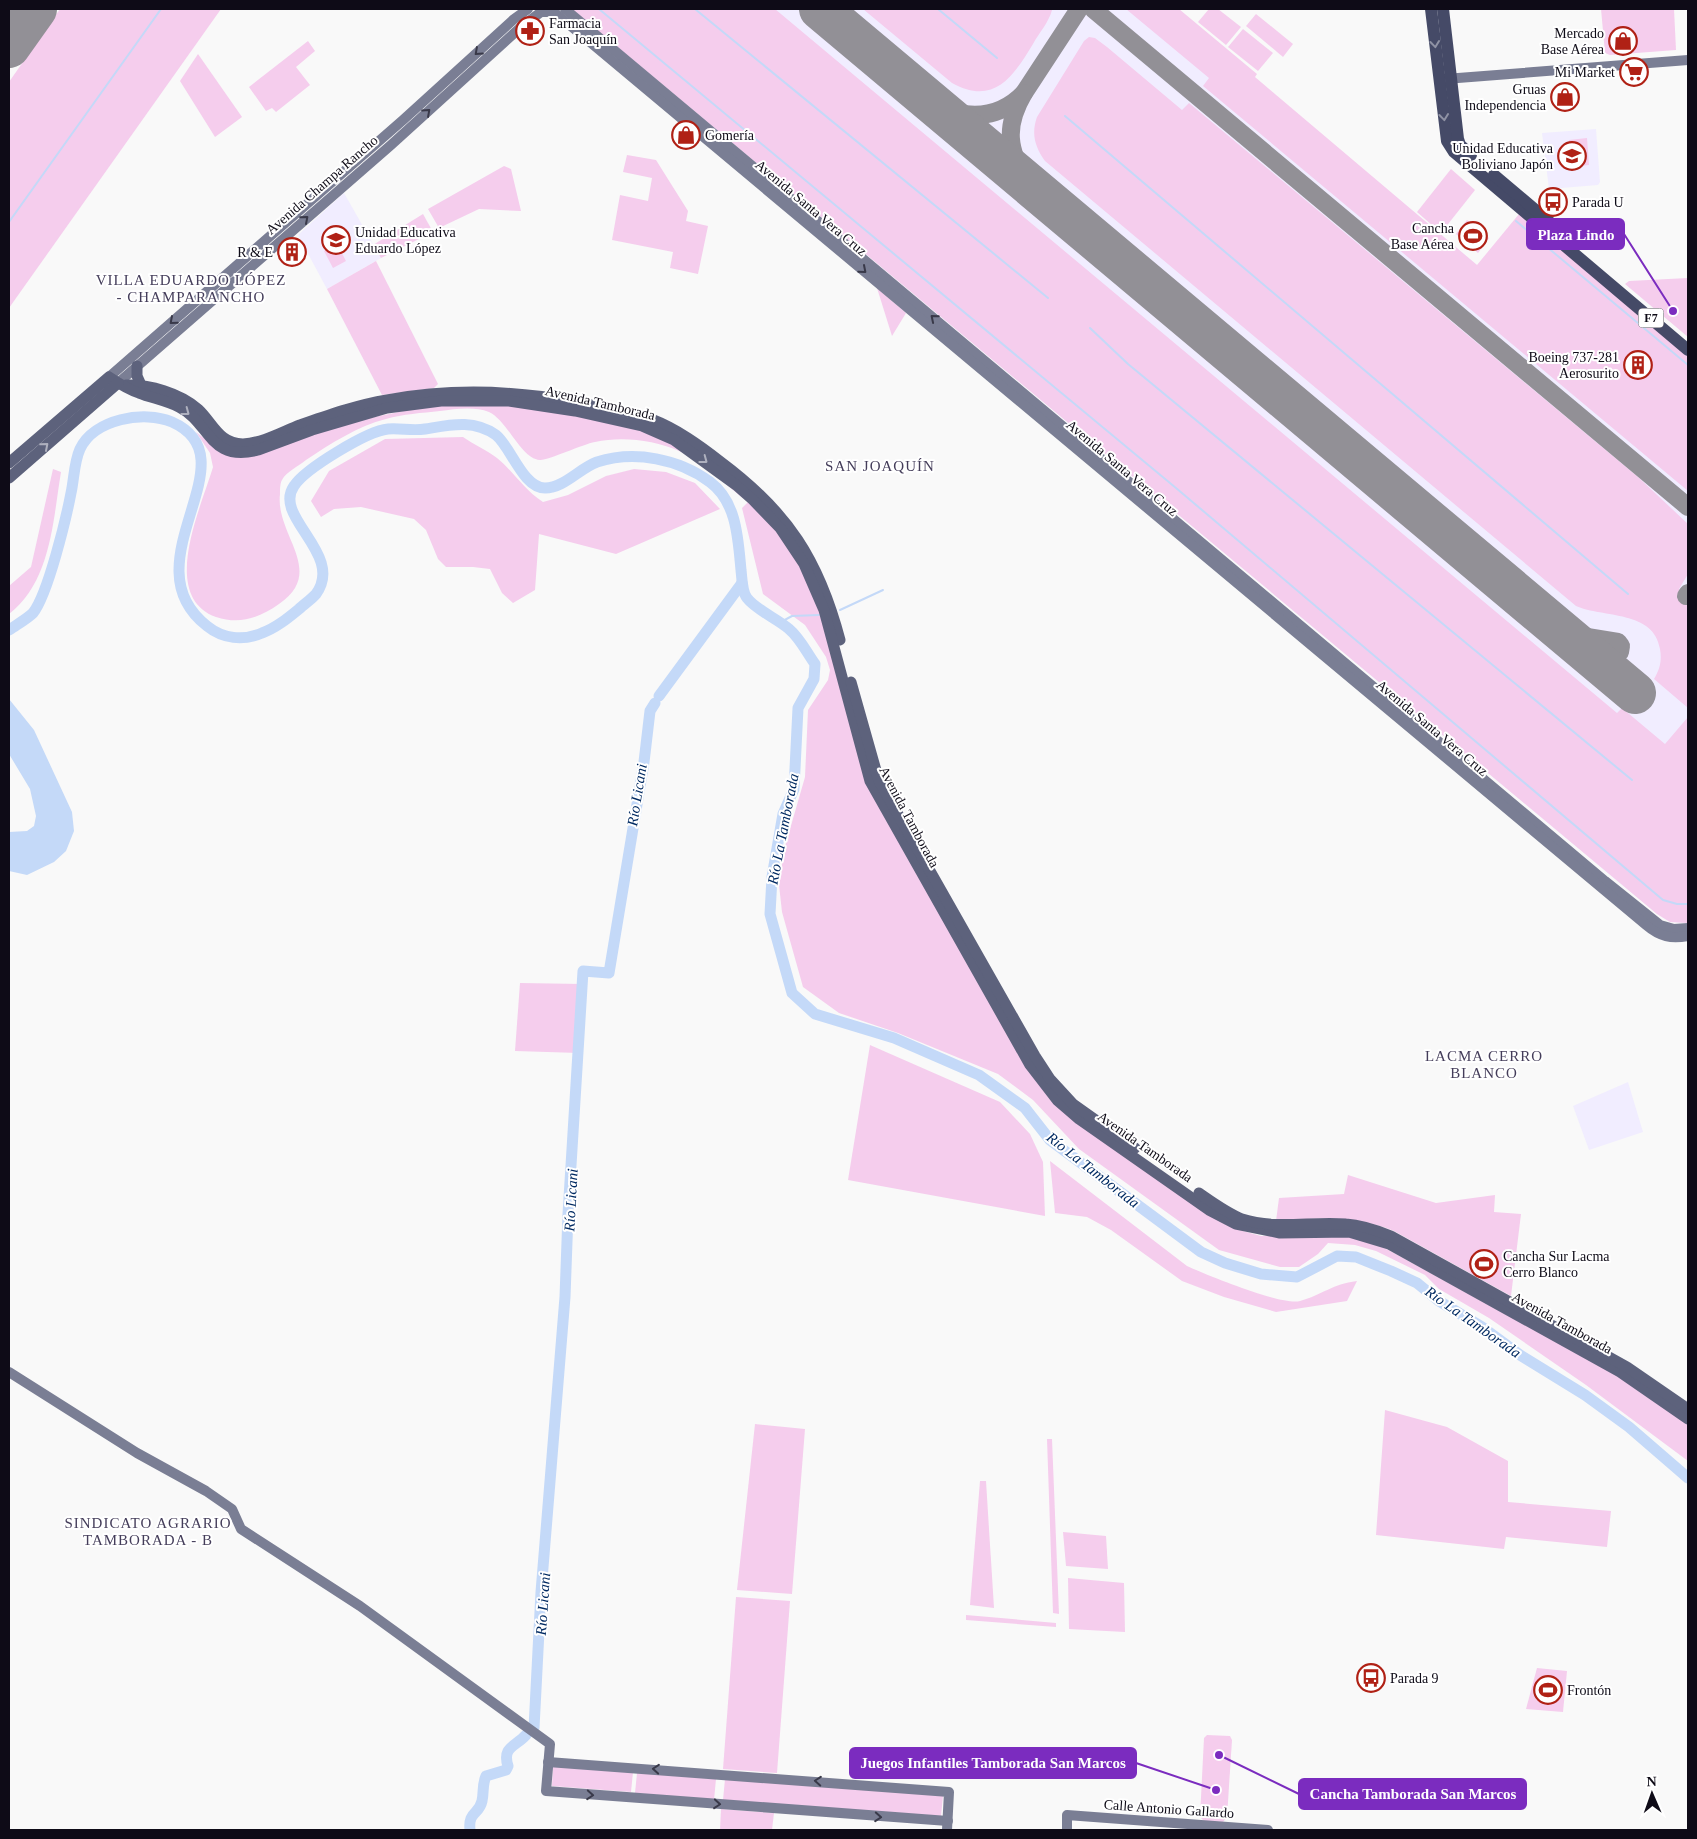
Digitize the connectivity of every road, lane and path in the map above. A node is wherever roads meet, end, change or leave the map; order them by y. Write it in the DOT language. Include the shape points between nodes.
graph roads {
  1 [pos="528,9"];
  2 [pos="565,9"];
  3 [pos="1431,9"];
  4 [pos="1443,9"];
  5 [pos="541,12"];
  6 [pos="1688,53"];
  7 [pos="1688,60"];
  8 [pos="1601,63"];
  9 [pos="1445,79"];
  10 [pos="1457,148"];
  11 [pos="1688,340"];
  12 [pos="1688,350"];
  13 [pos="137,366"];
  14 [pos="118,382"];
  15 [pos="141,385"];
  16 [pos="9,463"];
  17 [pos="9,478"];
  18 [pos="1688,928"];
  19 [pos="1688,936"];
  20 [pos="9,1372"];
  21 [pos="1688,1409"];
  22 [pos="1688,1419"];
  23 [pos="548,1762"];
  24 [pos="947,1826"];
  25 [pos="1067,1830"];
  26 [pos="1268,1830"];
  1 -- 14 [label="main road, Avenida Champa Rancho, one-way"];
  18 -- 2 [label="main road, Avenida Santa Vera Cruz, one-way" via="1668,928 1647,915"];
  3 -- 9 [label="highway, F7, one-way"];
  4 -- 9 [label="highway, F7"];
  13 -- 5 [label="main road, Avenida Champa Rancho, one-way"];
  5 -- 19 [label="main road, Avenida Santa Vera Cruz, one-way" via="554,12 565,19 1646,926 1671,938"];
  6 -- 8 [label="main road"];
  7 -- 8 [label="main road"];
  8 -- 9 [label="main road"];
  9 -- 10 [label="highway, F7" via="1447,142"];
  10 -- 11 [label="highway, F7"];
  10 -- 12 [label="highway, F7"];
  13 -- 14 [label="main road, Avenida Champa Rancho"];
  13 -- 15 [label="main road"];
  14 -- 15 [label="main road, Avenida Tamborada"];
  14 -- 16 [label="main road, Avenida Champa Rancho"];
  17 -- 14 [label="main road, Avenida Champa Rancho, one-way"];
  14 -- 22 [label="main road, Avenida Tamborada, one-way" via="137,393 180,408 193,418 208,438 227,450 241,452 258,450 360,414 410,404 467,400 535,403 626,422 658,432 690,450 754,500 780,528 804,564 824,610 870,780 1030,1065 1057,1100 1079,1119 1224,1219 1264,1232 1349,1232 1388,1244 1620,1372"];
  15 -- 21 [label="main road, Avenida Tamborada" via="184,399 200,411 221,438 239,444 257,442 369,403 415,395 471,391 528,394 635,414 669,427 693,441 759,493 795,534 809,556 831,608 879,781 1034,1056 1061,1093 1083,1112 1227,1212 1256,1222 1284,1225 1352,1224 1390,1236 1627,1367"];
  20 -- 23 [label="main road" via="232,1509 241,1529 360,1606 550,1744"];
  23 -- 24 [label="main road, one-way" via="546,1791"];
  24 -- 23 [label="main road, one-way" via="949,1792"];
  25 -- 26 [label="main road, Calle Antonio Gallardo" via="1067,1815"];
}
